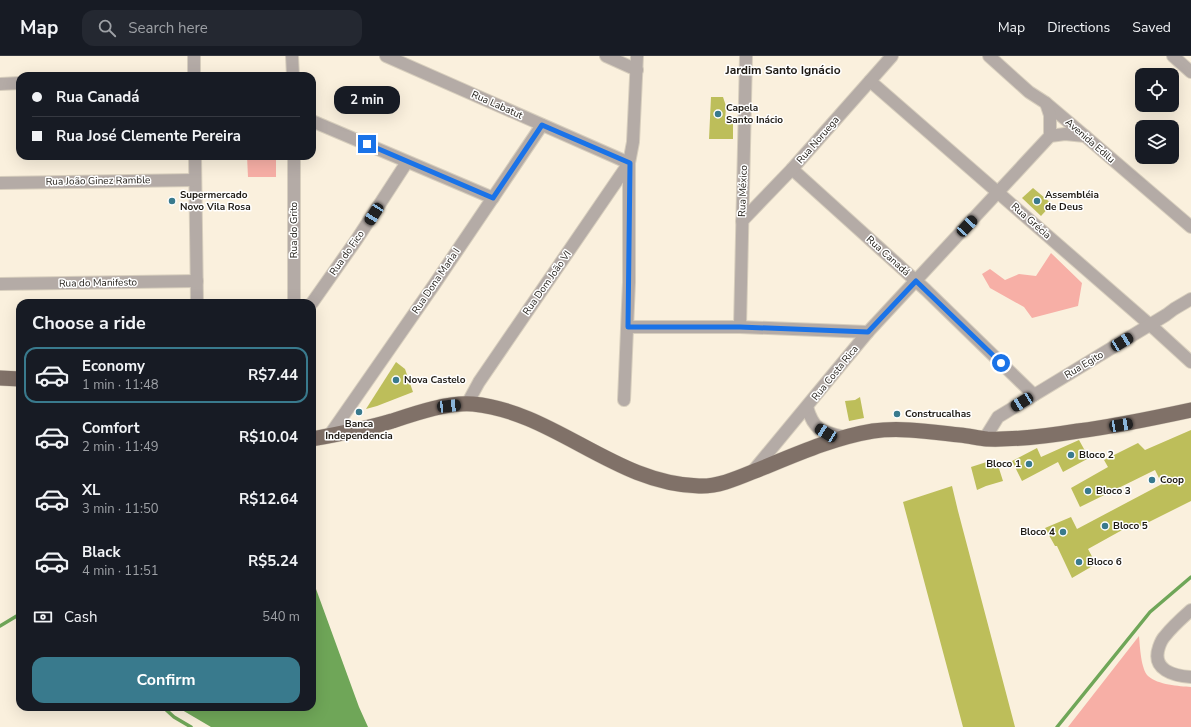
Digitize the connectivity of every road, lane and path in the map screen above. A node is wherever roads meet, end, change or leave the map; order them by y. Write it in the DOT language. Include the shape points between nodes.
graph roads {
  1 [pos="194,56"];
  2 [pos="292,56"];
  3 [pos="386,56"];
  4 [pos="606,56"];
  5 [pos="637,56"];
  6 [pos="746,56"];
  7 [pos="892,56"];
  8 [pos="989,56"];
  9 [pos="1173,56"];
  10 [pos="637,70"];
  11 [pos="194,72"];
  12 [pos="293,72"];
  13 [pos="1191,72"];
  14 [pos="870,81"];
  15 [pos="16,83"];
  16 [pos="0,84"];
  17 [pos="1046,103"];
  18 [pos="316,123"];
  19 [pos="542,125"];
  20 [pos="1050,136"];
  21 [pos="1085,136"];
  22 [pos="195,160"];
  23 [pos="294,160"];
  24 [pos="408,162"];
  25 [pos="630,163"];
  26 [pos="792,169"];
  27 [pos="195,180"];
  28 [pos="0,183"];
  29 [pos="998,192"];
  30 [pos="493,198"];
  31 [pos="742,221"];
  32 [pos="1191,227"];
  33 [pos="197,281"];
  34 [pos="916,281"];
  35 [pos="0,284"];
  36 [pos="197,299"];
  37 [pos="294,299"];
  38 [pos="315,299"];
  39 [pos="1191,299"];
  40 [pos="1150,325"];
  41 [pos="628,327"];
  42 [pos="740,327"];
  43 [pos="868,332"];
  44 [pos="1191,362"];
  45 [pos="0,378"];
  46 [pos="16,379"];
  47 [pos="1034,395"];
  48 [pos="624,400"];
  49 [pos="467,404"];
  50 [pos="807,407"];
  51 [pos="1191,410"];
  52 [pos="329,436"];
  53 [pos="845,437"];
  54 [pos="316,438"];
  55 [pos="984,438"];
  56 [pos="753,472"];
  57 [pos="1191,610"];
  58 [pos="1191,677"];
  1 -- 11 [label="street"];
  2 -- 12 [label="street"];
  3 -- 19 [label="street, Rua Labatut"];
  4 -- 10 [label="street"];
  5 -- 10 [label="street"];
  6 -- 31 [label="street, Rua México"];
  7 -- 14 [label="street, Rua Noruega"];
  8 -- 17 [label="street, Avenida Edilu" via="1029,92"];
  9 -- 13 [label="street"];
  10 -- 25 [label="street"];
  14 -- 26 [label="street, Rua Noruega"];
  14 -- 29 [label="street, Rua Grécia"];
  15 -- 16 [label="street"];
  17 -- 20 [label="street" via="1050,114"];
  17 -- 21 [label="street, Avenida Edilu"];
  18 -- 24 [label="street"];
  19 -- 25 [label="street, Rua Labatut"];
  19 -- 30 [label="street, Rua Dona Maria I"];
  20 -- 21 [label="street"];
  20 -- 29 [label="street, Rua Costa Rica"];
  21 -- 32 [label="street, Avenida Edilu"];
  22 -- 27 [label="street"];
  23 -- 37 [label="street, Rua do Grito"];
  24 -- 30 [label="street"];
  24 -- 38 [label="street, Rua do Fico"];
  25 -- 41 [label="street"];
  25 -- 49 [label="street, Rua Dom João VI" via="479,382"];
  26 -- 31 [label="street, Rua Noruega"];
  26 -- 34 [label="street, Rua Canadá"];
  27 -- 28 [label="street, Rua João Ginez Ramble"];
  27 -- 33 [label="street"];
  29 -- 34 [label="street, Rua Costa Rica"];
  29 -- 40 [label="street, Rua Grécia"];
  30 -- 52 [label="street, Rua Dona Maria I"];
  31 -- 42 [label="street, Rua México"];
  33 -- 35 [label="street, Rua do Manifesto"];
  33 -- 36 [label="street"];
  34 -- 43 [label="street, Rua Costa Rica"];
  34 -- 47 [label="street, Rua Canadá"];
  39 -- 40 [label="street, Rua Egito"];
  40 -- 44 [label="street, Rua Grécia"];
  40 -- 47 [label="street, Rua Egito"];
  41 -- 42 [label="street"];
  41 -- 48 [label="street"];
  42 -- 43 [label="street"];
  43 -- 50 [label="street, Rua Costa Rica"];
  45 -- 46 [label="main road"];
  47 -- 55 [label="street, Rua Egito" via="998,418"];
  49 -- 52 [label="main road" via="449,406"];
  49 -- 56 [label="main road" via="502,409 523,416 633,472 658,480 702,486 724,483"];
  50 -- 53 [label="street" via="811,419 818,428 826,433"];
  50 -- 56 [label="street, Rua Costa Rica"];
  51 -- 55 [label="main road" via="1134,423 1047,437"];
  52 -- 54 [label="main road"];
  53 -- 55 [label="main road" via="890,430"];
  53 -- 56 [label="main road"];
  57 -- 58 [label="street" via="1164,637 1157,652 1158,661 1168,673"];
}
